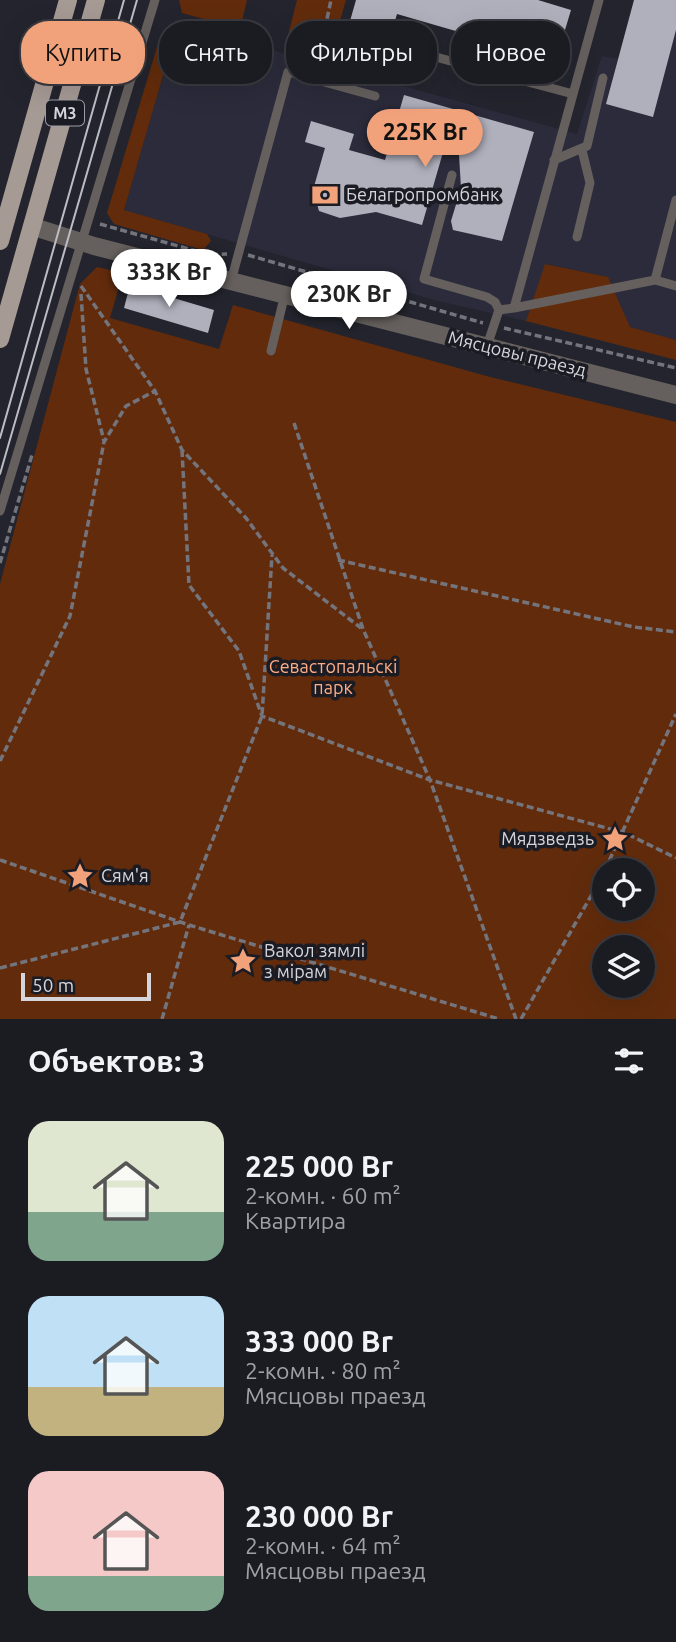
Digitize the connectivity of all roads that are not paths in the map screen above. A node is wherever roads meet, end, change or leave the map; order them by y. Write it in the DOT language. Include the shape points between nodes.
graph roads {
  1 [pos="68,0"];
  2 [pos="96,0"];
  3 [pos="155,0"];
  4 [pos="600,0"];
  5 [pos="437,57"];
  6 [pos="603,78"];
  7 [pos="573,94"];
  8 [pos="375,96"];
  9 [pos="582,150"];
  10 [pos="554,160"];
  11 [pos="452,175"];
  12 [pos="676,200"];
  13 [pos="3,219"];
  14 [pos="34,227"];
  15 [pos="577,237"];
  16 [pos="0,241"];
  17 [pos="82,242"];
  18 [pos="655,280"];
  19 [pos="231,281"];
  20 [pos="676,285"];
  21 [pos="285,294"];
  22 [pos="514,308"];
  23 [pos="499,310"];
  24 [pos="0,339"];
  25 [pos="487,346"];
  26 [pos="271,351"];
  27 [pos="676,395"];
  28 [pos="0,511"];
  1 -- 13 [label="main road, М3"];
  2 -- 14 [label="main road, М3"];
  3 -- 17 [label="lane"];
  4 -- 7 [label="lane"];
  5 -- 7 [label="lane"];
  6 -- 9 [label="lane" via="590,137"];
  7 -- 10 [label="lane"];
  8 -- 19 [label="lane" via="288,72"];
  9 -- 10 [label="lane"];
  9 -- 15 [label="lane" via="590,183"];
  10 -- 22 [label="lane"];
  11 -- 23 [label="lane" via="424,279 487,297"];
  12 -- 18 [label="lane"];
  13 -- 14 [label="main road"];
  13 -- 16 [label="main road, М3"];
  14 -- 17 [label="street, Мясцовы праезд"];
  14 -- 24 [label="main road, М3"];
  17 -- 19 [label="street, Мясцовы праезд"];
  17 -- 28 [label="lane"];
  18 -- 20 [label="lane"];
  18 -- 22 [label="lane"];
  19 -- 21 [label="street, Мясцовы праезд"];
  21 -- 25 [label="street, Мясцовы праезд"];
  21 -- 26 [label="lane"];
  22 -- 23 [label="lane"];
  23 -- 25 [label="lane"];
  25 -- 27 [label="street, Мясцовы праезд"];
}
